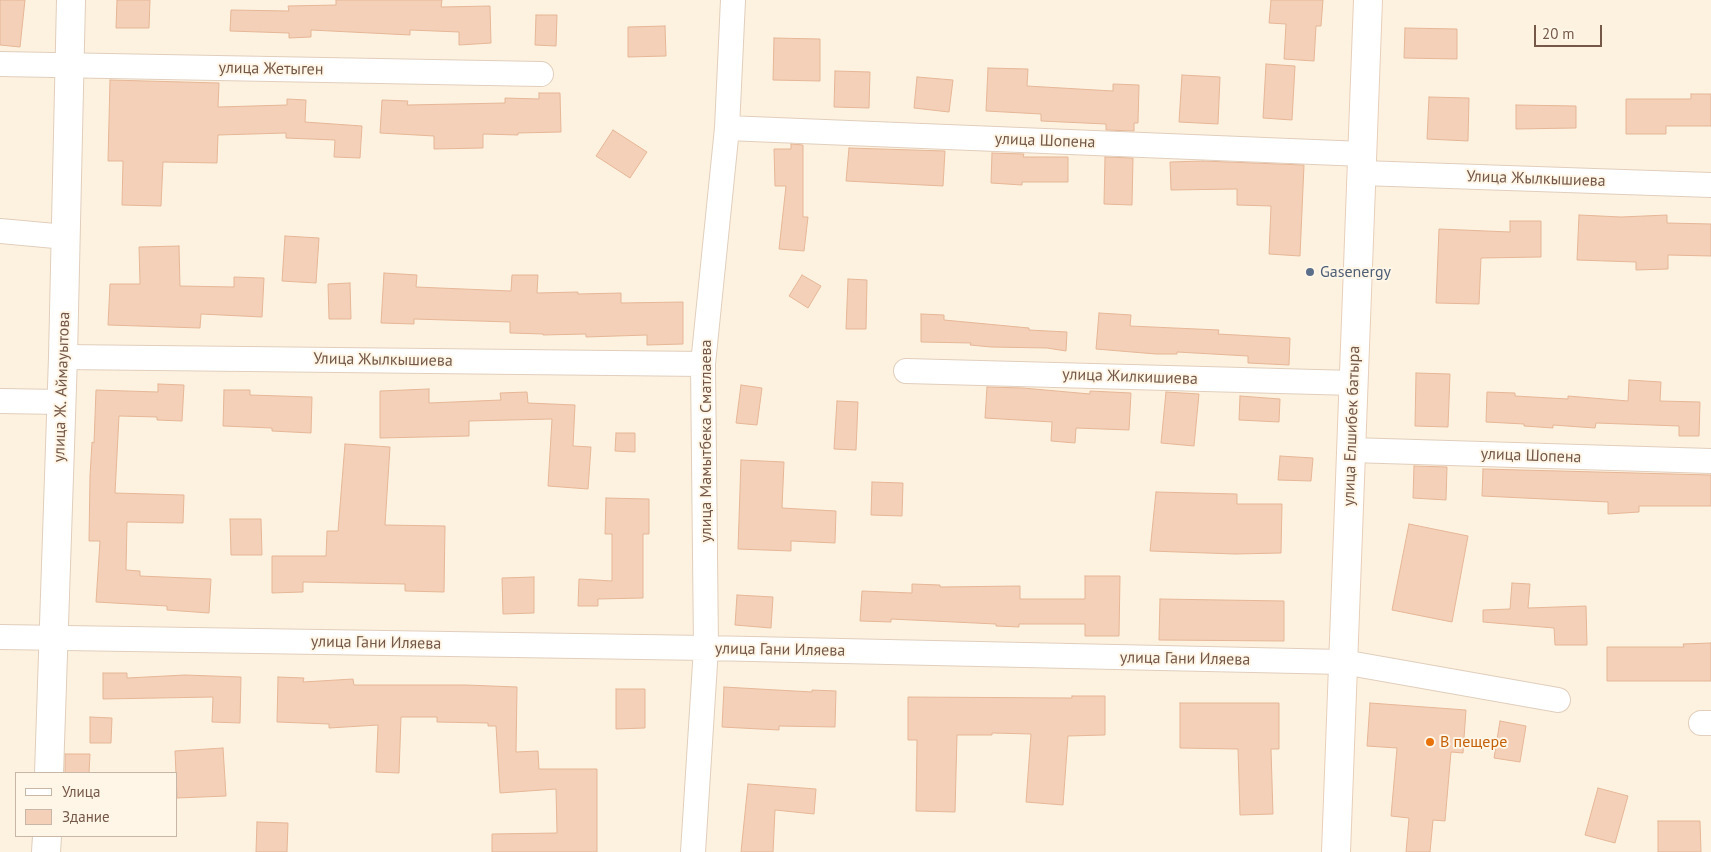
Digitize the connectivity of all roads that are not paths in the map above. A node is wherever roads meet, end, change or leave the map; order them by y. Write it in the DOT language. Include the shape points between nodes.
graph roads {
  1 [pos="71,0"];
  2 [pos="732,0"];
  3 [pos="1368,0"];
  4 [pos="0,64"];
  5 [pos="70,65"];
  6 [pos="541,74"];
  7 [pos="727,128"];
  8 [pos="1362,164"];
  9 [pos="1711,185"];
  10 [pos="0,232"];
  11 [pos="66,237"];
  12 [pos="64,357"];
  13 [pos="703,364"];
  14 [pos="906,371"];
  15 [pos="1354,383"];
  16 [pos="0,401"];
  17 [pos="62,402"];
  18 [pos="1351,450"];
  19 [pos="1711,462"];
  20 [pos="0,637"];
  21 [pos="53,638"];
  22 [pos="706,648"];
  23 [pos="1343,662"];
  24 [pos="1558,700"];
  25 [pos="49,772"];
  26 [pos="47,837"];
  27 [pos="46,852"];
  28 [pos="693,852"];
  29 [pos="1336,852"];
  1 -- 5 [label="main road, улица Ж. Аймауытова"];
  2 -- 7 [label="street, улица Мамытбека Сматлаева"];
  3 -- 8 [label="main road, улица Елшибек батыра"];
  4 -- 5 [label="street, улица Жетыген"];
  5 -- 6 [label="street, улица Жетыген"];
  5 -- 11 [label="main road, улица Ж. Аймауытова"];
  7 -- 8 [label="street, улица Шопена"];
  7 -- 13 [label="street, улица Мамытбека Сматлаева"];
  8 -- 9 [label="street, Улица Жылкышиева"];
  8 -- 15 [label="main road, улица Елшибек батыра"];
  10 -- 11 [label="street"];
  11 -- 12 [label="main road, улица Ж. Аймауытова"];
  12 -- 13 [label="street, Улица Жылкышиева"];
  12 -- 17 [label="main road, улица Ж. Аймауытова"];
  13 -- 22 [label="street, улица Мамытбека Сматлаева"];
  14 -- 15 [label="street, улица Жилкишиева"];
  15 -- 18 [label="main road, улица Елшибек батыра"];
  16 -- 17 [label="street"];
  17 -- 21 [label="main road, улица Ж. Аймауытова"];
  18 -- 19 [label="street, улица Шопена"];
  18 -- 23 [label="main road, улица Елшибек батыра"];
  20 -- 21 [label="street, улица Гани Иляева"];
  21 -- 22 [label="street, улица Гани Иляева"];
  21 -- 25 [label="main road, улица Ж. Аймауытова"];
  22 -- 23 [label="street, улица Гани Иляева"];
  22 -- 28 [label="street, улица Мамытбека Сматлаева"];
  23 -- 24 [label="street, улица Гани Иляева"];
  23 -- 29 [label="main road, улица Елшибек батыра"];
  26 -- 27 [label="main road"];
}
